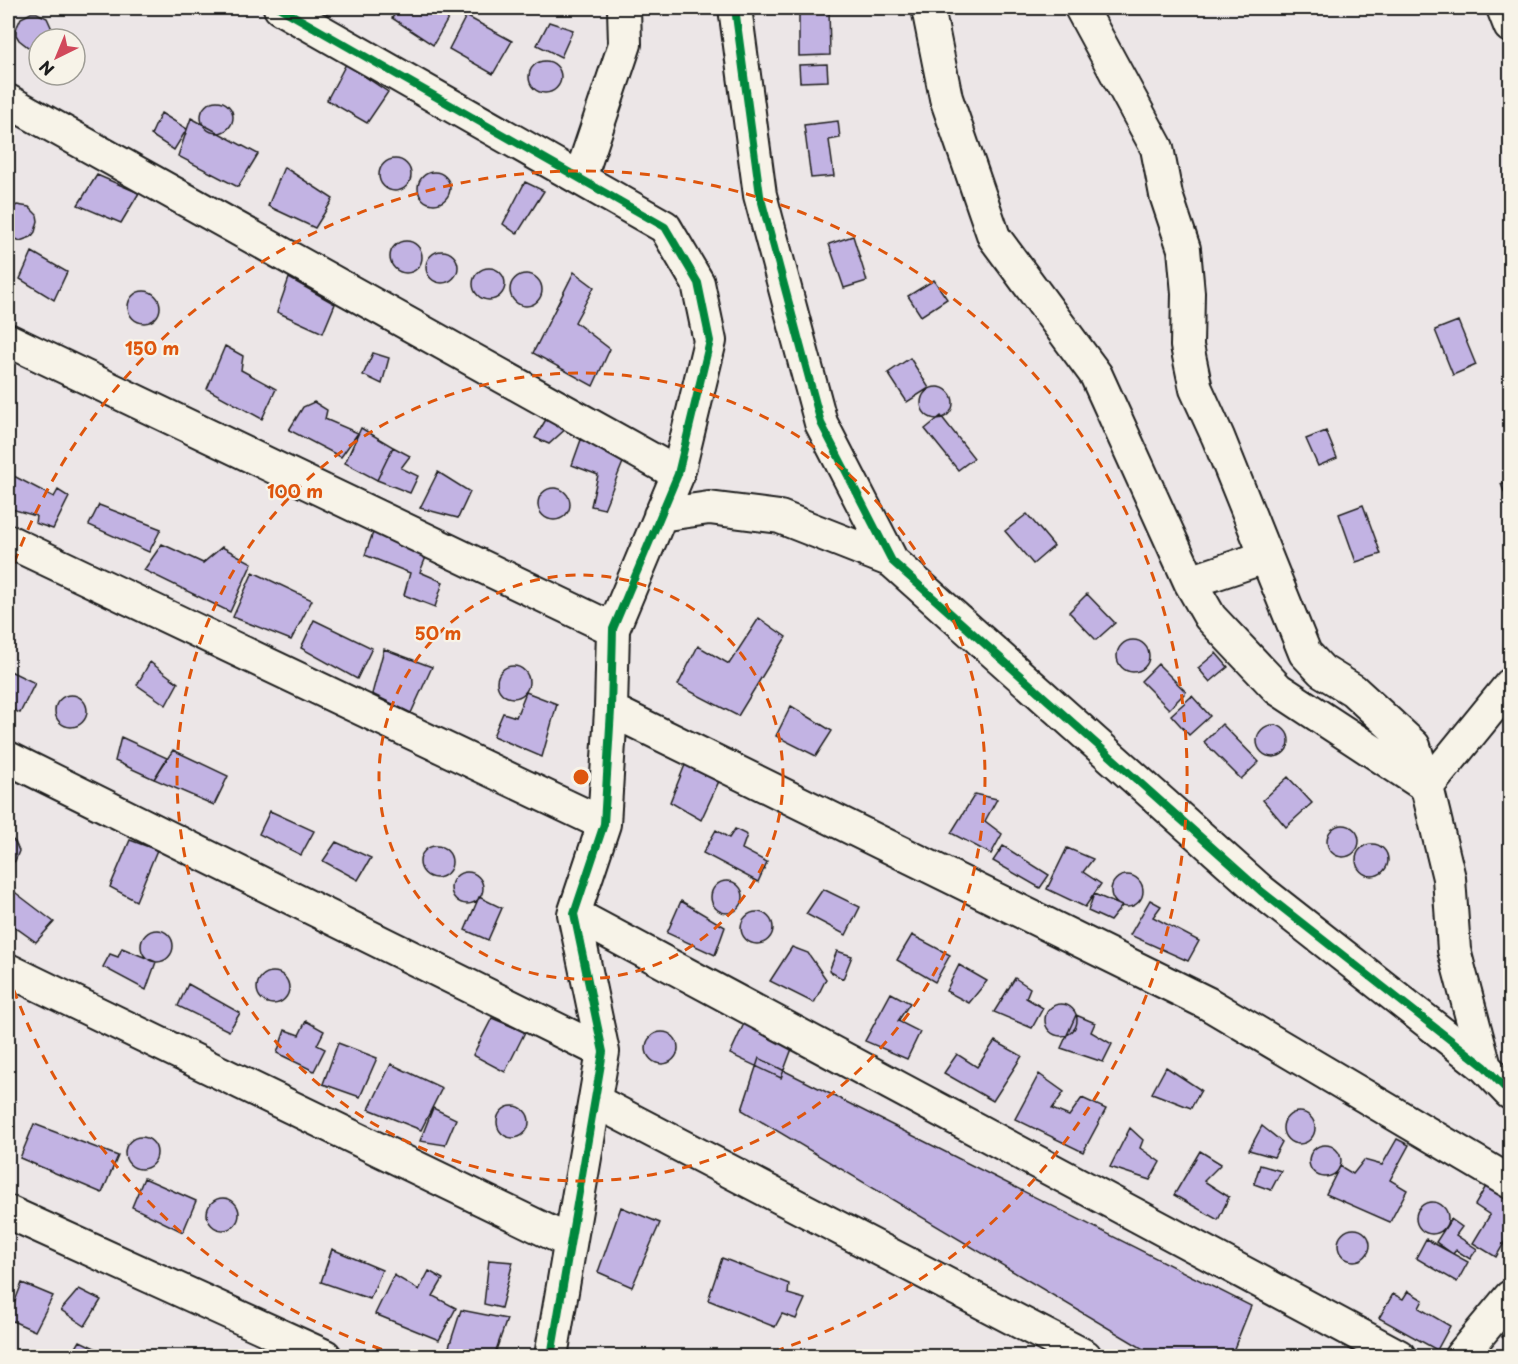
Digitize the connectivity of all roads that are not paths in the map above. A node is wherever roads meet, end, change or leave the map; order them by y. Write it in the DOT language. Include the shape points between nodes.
graph roads {
  1 [pos="280,8"];
  2 [pos="624,8"];
  3 [pos="735,8"];
  4 [pos="928,8"];
  5 [pos="1082,8"];
  6 [pos="1503,8"];
  7 [pos="1510,26"];
  8 [pos="8,101"];
  9 [pos="580,178"];
  10 [pos="8,340"];
  11 [pos="678,474"];
  12 [pos="660,515"];
  13 [pos="8,541"];
  14 [pos="1265,557"];
  15 [pos="892,561"];
  16 [pos="1190,582"];
  17 [pos="613,629"];
  18 [pos="1510,685"];
  19 [pos="611,710"];
  20 [pos="8,758"];
  21 [pos="1428,787"];
  22 [pos="604,824"];
  23 [pos="574,914"];
  24 [pos="8,970"];
  25 [pos="603,1052"];
  26 [pos="1485,1067"];
  27 [pos="1510,1093"];
  28 [pos="595,1101"];
  29 [pos="1510,1182"];
  30 [pos="8,1212"];
  31 [pos="570,1242"];
  32 [pos="1510,1297"];
  33 [pos="325,1356"];
  34 [pos="551,1356"];
  35 [pos="1085,1356"];
  36 [pos="1399,1356"];
  37 [pos="1461,1356"];
  1 -- 9 [label="street"];
  2 -- 9 [label="street" via="625,44"];
  3 -- 15 [label="street" via="760,195 821,423"];
  4 -- 16 [label="street" via="946,98 994,237 1096,375"];
  5 -- 14 [label="street" via="1157,148 1166,195 1184,249 1188,293 1186,346 1196,389"];
  6 -- 7 [label="street"];
  8 -- 11 [label="street"];
  9 -- 11 [label="street" via="665,227 698,283 711,342"];
  10 -- 17 [label="street"];
  11 -- 12 [label="street"];
  12 -- 15 [label="street" via="709,508 780,517"];
  12 -- 17 [label="street"];
  13 -- 22 [label="street"];
  14 -- 16 [label="street"];
  14 -- 21 [label="street" via="1305,653 1322,671 1353,690 1414,746"];
  15 -- 26 [label="street" via="1261,891"];
  16 -- 21 [label="street" via="1210,617 1278,689"];
  17 -- 19 [label="street"];
  18 -- 21 [label="street"];
  19 -- 22 [label="street"];
  19 -- 29 [label="street" via="1207,1003"];
  20 -- 25 [label="street"];
  21 -- 26 [label="street" via="1449,878 1454,950"];
  22 -- 23 [label="street"];
  23 -- 25 [label="street"];
  23 -- 36 [label="street"];
  24 -- 31 [label="street"];
  25 -- 28 [label="street"];
  26 -- 27 [label="street"];
  28 -- 31 [label="street"];
  28 -- 35 [label="street"];
  30 -- 33 [label="street"];
  31 -- 34 [label="street"];
  32 -- 37 [label="street"];
}
